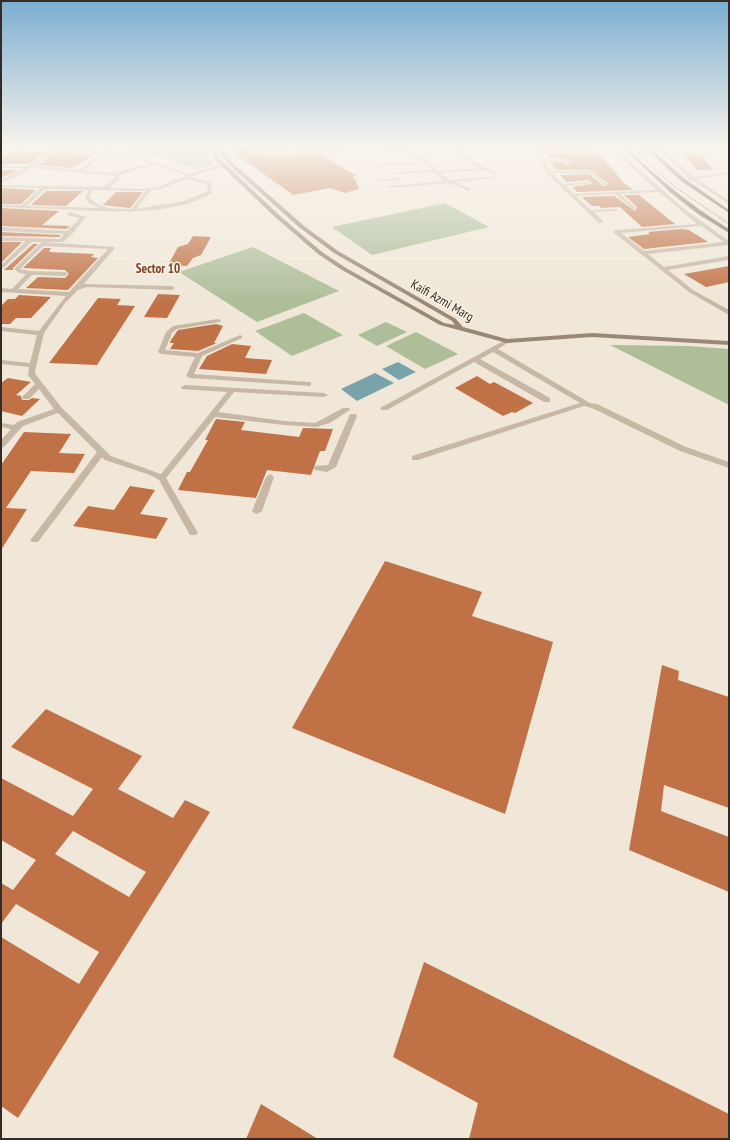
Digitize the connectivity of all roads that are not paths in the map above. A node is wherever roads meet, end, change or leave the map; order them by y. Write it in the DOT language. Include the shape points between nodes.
graph roads {
  1 [pos="32,198"];
  2 [pos="88,198"];
  3 [pos="142,198"];
  4 [pos="195,198"];
  5 [pos="259,198"];
  6 [pos="270,198"];
  7 [pos="576,198"];
  8 [pos="622,198"];
  9 [pos="667,198"];
  10 [pos="682,198"];
  11 [pos="709,198"];
  12 [pos="1,206"];
  13 [pos="23,207"];
  14 [pos="634,209"];
  15 [pos="107,210"];
  16 [pos="616,210"];
  17 [pos="1,211"];
  18 [pos="132,211"];
  19 [pos="591,212"];
  20 [pos="729,212"];
  21 [pos="601,222"];
  22 [pos="699,225"];
  23 [pos="1,229"];
  24 [pos="729,231"];
  25 [pos="70,233"];
  26 [pos="1,239"];
  27 [pos="32,240"];
  28 [pos="728,243"];
  29 [pos="643,253"];
  30 [pos="729,258"];
  31 [pos="1,268"];
  32 [pos="662,269"];
  33 [pos="30,273"];
  34 [pos="66,274"];
  35 [pos="78,287"];
  36 [pos="172,288"];
  37 [pos="1,290"];
  38 [pos="14,290"];
  39 [pos="70,294"];
  40 [pos="729,313"];
  41 [pos="218,321"];
  42 [pos="460,328"];
  43 [pos="1,329"];
  44 [pos="41,333"];
  45 [pos="240,337"];
  46 [pos="507,341"];
  47 [pos="729,343"];
  48 [pos="492,349"];
  49 [pos="199,355"];
  50 [pos="475,359"];
  51 [pos="1,362"];
  52 [pos="32,365"];
  53 [pos="218,378"];
  54 [pos="308,384"];
  55 [pos="39,385"];
  56 [pos="185,387"];
  57 [pos="216,389"];
  58 [pos="232,390"];
  59 [pos="324,395"];
  60 [pos="26,397"];
  61 [pos="547,400"];
  62 [pos="587,404"];
  63 [pos="384,408"];
  64 [pos="59,410"];
  65 [pos="346,410"];
  66 [pos="213,414"];
  67 [pos="353,416"];
  68 [pos="1,425"];
  69 [pos="15,428"];
  70 [pos="1,445"];
  71 [pos="102,453"];
  72 [pos="415,458"];
  73 [pos="729,465"];
  74 [pos="318,468"];
  75 [pos="270,476"];
  76 [pos="162,478"];
  77 [pos="257,511"];
  78 [pos="193,533"];
  79 [pos="35,540"];
  1 -- 13 [label="street"];
  2 -- 15 [label="street"];
  3 -- 18 [label="street"];
  4 -- 18 [label="street"];
  5 -- 42 [label="street" via="300,237 344,269 426,316 442,324"];
  6 -- 42 [label="street, Kaifi Azmi Marg" via="336,252 454,320"];
  7 -- 19 [label="street"];
  8 -- 14 [label="street"];
  9 -- 22 [label="street"];
  10 -- 24 [label="main road"];
  11 -- 20 [label="main road"];
  12 -- 13 [label="street"];
  13 -- 15 [label="street"];
  15 -- 18 [label="street"];
  16 -- 19 [label="street"];
  17 -- 25 [label="street" via="82,216"];
  19 -- 21 [label="street"];
  22 -- 28 [label="street"];
  22 -- 29 [label="street" via="616,232"];
  23 -- 25 [label="street"];
  25 -- 27 [label="street" via="61,241"];
  26 -- 27 [label="street"];
  27 -- 31 [label="street"];
  28 -- 29 [label="street"];
  29 -- 32 [label="street"];
  30 -- 32 [label="street"];
  32 -- 40 [label="street" via="691,291"];
  33 -- 34 [label="street"];
  33 -- 35 [label="street" via="16,269 42,244 112,248"];
  33 -- 38 [label="street"];
  35 -- 36 [label="street" via="86,285"];
  35 -- 39 [label="street"];
  37 -- 38 [label="street"];
  38 -- 39 [label="street"];
  39 -- 44 [label="street"];
  41 -- 49 [label="street" via="175,327 169,332 161,352"];
  42 -- 46 [label="street, Kaifi Azmi Marg"];
  43 -- 44 [label="street"];
  44 -- 52 [label="street"];
  45 -- 49 [label="street"];
  46 -- 47 [label="street, Kaifi Azmi Marg" via="592,335"];
  46 -- 48 [label="street"];
  48 -- 50 [label="street"];
  48 -- 62 [label="street"];
  49 -- 53 [label="street" via="190,376"];
  50 -- 61 [label="street"];
  50 -- 63 [label="street"];
  51 -- 52 [label="street"];
  52 -- 55 [label="street" via="32,375"];
  53 -- 54 [label="street"];
  53 -- 57 [label="street"];
  55 -- 60 [label="street"];
  55 -- 64 [label="street"];
  56 -- 57 [label="street"];
  57 -- 58 [label="street"];
  58 -- 59 [label="street"];
  58 -- 66 [label="street"];
  62 -- 72 [label="street"];
  62 -- 73 [label="street" via="683,449"];
  64 -- 69 [label="street"];
  64 -- 71 [label="street"];
  65 -- 66 [label="street" via="316,424 284,423"];
  66 -- 76 [label="street"];
  67 -- 74 [label="street" via="332,467"];
  68 -- 69 [label="street"];
  69 -- 70 [label="street"];
  71 -- 76 [label="street" via="119,463"];
  71 -- 79 [label="street"];
  75 -- 77 [label="street"];
  76 -- 78 [label="street"];
}
